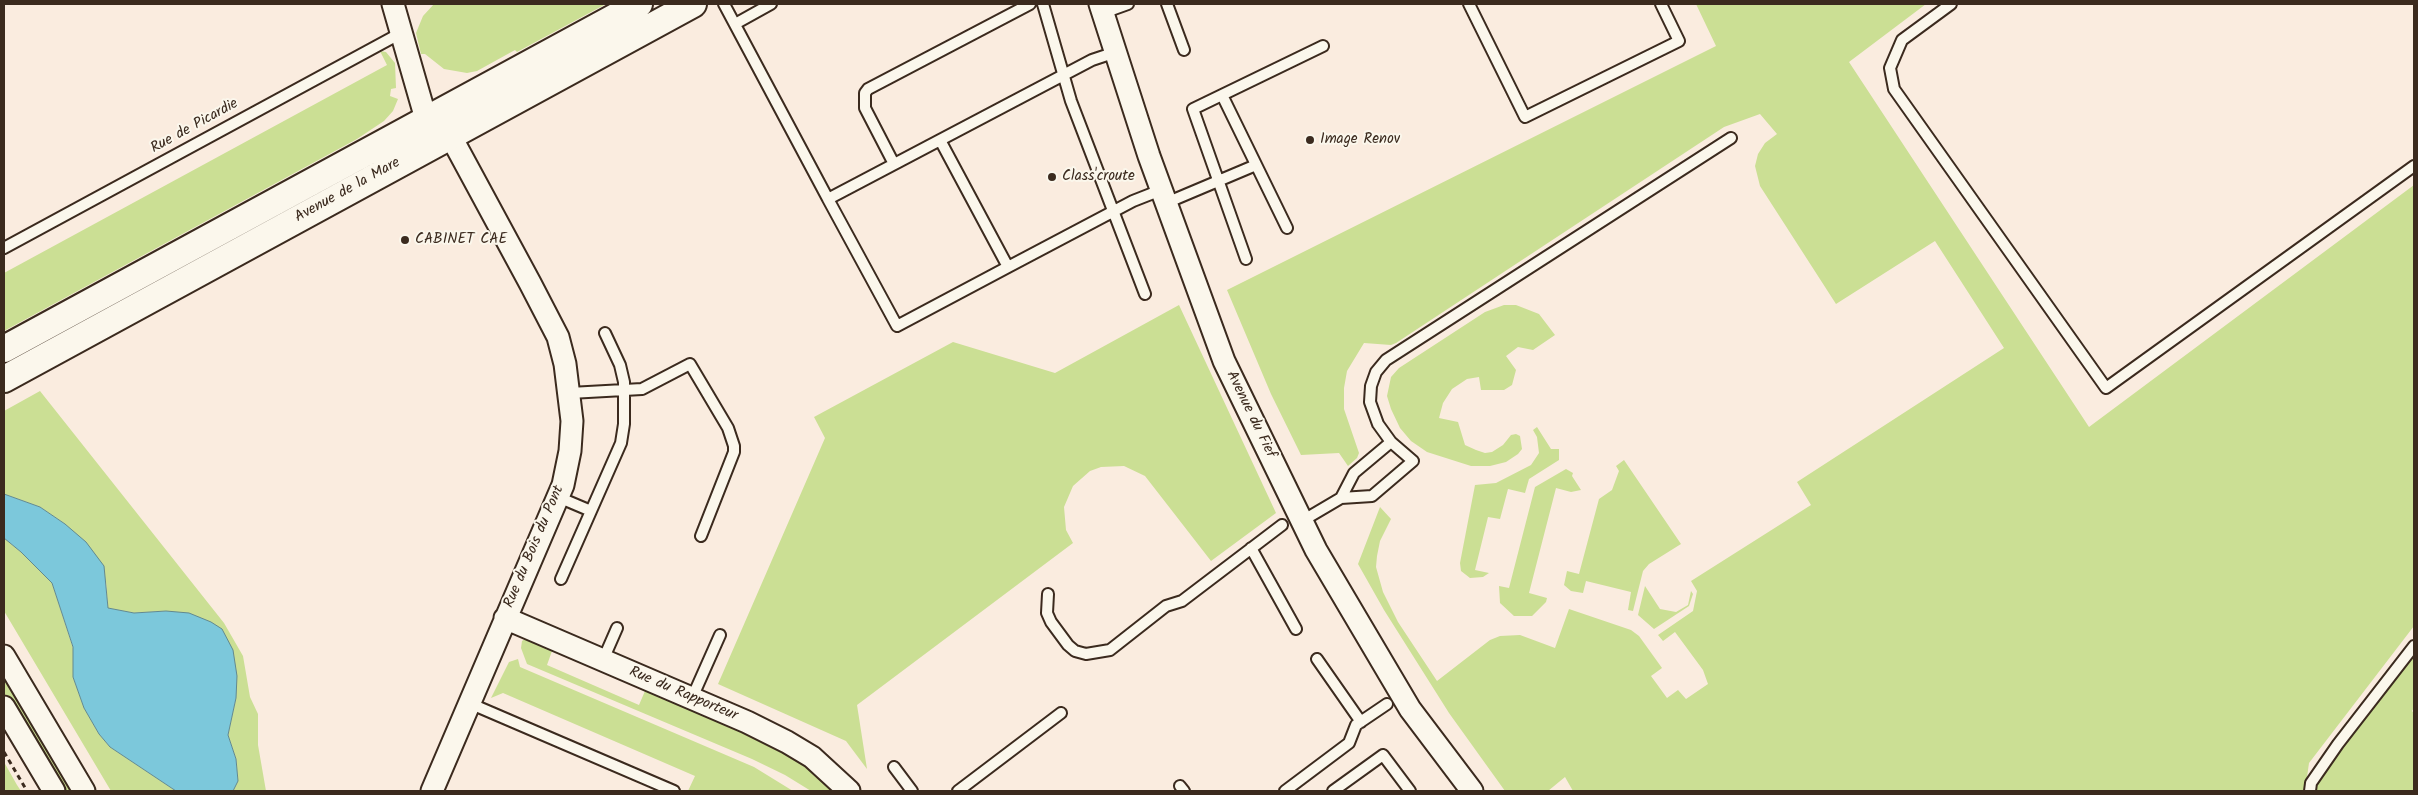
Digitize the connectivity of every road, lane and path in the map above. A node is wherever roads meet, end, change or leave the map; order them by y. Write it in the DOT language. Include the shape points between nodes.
graph roads {
  1 [pos="393,4"];
  2 [pos="639,4"];
  3 [pos="693,4"];
  4 [pos="724,4"];
  5 [pos="771,4"];
  6 [pos="1030,4"];
  7 [pos="1043,4"];
  8 [pos="1128,4"];
  9 [pos="1167,4"];
  10 [pos="1469,4"];
  11 [pos="1662,4"];
  12 [pos="1951,4"];
  13 [pos="1101,8"];
  14 [pos="735,24"];
  15 [pos="401,33"];
  16 [pos="1323,46"];
  17 [pos="1184,50"];
  18 [pos="1116,52"];
  19 [pos="1063,76"];
  20 [pos="1222,95"];
  21 [pos="428,119"];
  22 [pos="450,135"];
  23 [pos="1732,138"];
  24 [pos="940,140"];
  25 [pos="894,164"];
  26 [pos="1256,165"];
  27 [pos="2414,166"];
  28 [pos="1218,181"];
  29 [pos="1164,196"];
  30 [pos="828,199"];
  31 [pos="1113,211"];
  32 [pos="1288,228"];
  33 [pos="4,248"];
  34 [pos="1246,259"];
  35 [pos="1008,267"];
  36 [pos="1145,294"];
  37 [pos="605,333"];
  38 [pos="4,349"];
  39 [pos="4,379"];
  40 [pos="625,392"];
  41 [pos="570,393"];
  42 [pos="1392,442"];
  43 [pos="558,497"];
  44 [pos="1341,498"];
  45 [pos="591,511"];
  46 [pos="1292,523"];
  47 [pos="701,536"];
  48 [pos="1252,548"];
  49 [pos="561,579"];
  50 [pos="1048,594"];
  51 [pos="505,618"];
  52 [pos="617,628"];
  53 [pos="1296,629"];
  54 [pos="720,635"];
  55 [pos="2414,646"];
  56 [pos="4,656"];
  57 [pos="1317,659"];
  58 [pos="602,660"];
  59 [pos="692,698"];
  60 [pos="469,703"];
  61 [pos="1387,704"];
  62 [pos="4,707"];
  63 [pos="1061,713"];
  64 [pos="1361,722"];
  65 [pos="4,752"];
  66 [pos="894,767"];
  67 [pos="27,791"];
  68 [pos="54,791"];
  69 [pos="84,791"];
  70 [pos="432,791"];
  71 [pos="674,791"];
  72 [pos="849,791"];
  73 [pos="912,791"];
  74 [pos="958,791"];
  75 [pos="1285,791"];
  76 [pos="1333,791"];
  77 [pos="1410,791"];
  78 [pos="1472,791"];
  79 [pos="2310,791"];
  1 -- 15 [label="street"];
  2 -- 21 [label="street, Avenue de la Mare"];
  3 -- 22 [label="street, Avenue de la Mare"];
  4 -- 14 [label="lane"];
  5 -- 14 [label="lane"];
  6 -- 25 [label="lane" via="865,93 865,108"];
  7 -- 19 [label="lane"];
  8 -- 13 [label="lane"];
  9 -- 17 [label="lane"];
  10 -- 11 [label="lane" via="1525,117 1680,41"];
  12 -- 27 [label="lane" via="1902,40 1890,68 1894,90 2106,388"];
  13 -- 18 [label="street, Avenue du Fief"];
  14 -- 30 [label="lane"];
  15 -- 21 [label="street"];
  15 -- 33 [label="lane, Rue de Picardie"];
  16 -- 20 [label="lane"];
  18 -- 19 [label="lane" via="1092,60"];
  18 -- 29 [label="street, Avenue du Fief"];
  19 -- 24 [label="lane"];
  19 -- 31 [label="lane"];
  20 -- 26 [label="lane"];
  20 -- 28 [label="lane" via="1193,109"];
  21 -- 22 [label="street, Rue du Bois du Pont"];
  21 -- 38 [label="street, Avenue de la Mare"];
  22 -- 39 [label="street, Avenue de la Mare"];
  22 -- 41 [label="street, Rue du Bois du Pont" via="558,337"];
  23 -- 42 [label="lane" via="1386,360 1370,386 1370,402 1378,424"];
  24 -- 25 [label="lane"];
  24 -- 35 [label="lane"];
  25 -- 30 [label="lane"];
  26 -- 28 [label="lane"];
  26 -- 32 [label="lane"];
  28 -- 29 [label="lane"];
  28 -- 34 [label="lane"];
  29 -- 31 [label="lane"];
  29 -- 46 [label="street, Avenue du Fief" via="1224,361"];
  30 -- 35 [label="lane" via="897,326"];
  31 -- 35 [label="lane"];
  31 -- 36 [label="lane"];
  37 -- 40 [label="lane" via="620,365"];
  40 -- 41 [label="lane"];
  40 -- 45 [label="lane" via="621,443"];
  40 -- 47 [label="lane" via="642,389 690,364 728,428 734,452"];
  41 -- 43 [label="street, Rue du Bois du Pont" via="570,451"];
  42 -- 44 [label="lane" via="1354,473"];
  42 -- 44 [label="lane" via="1413,462 1372,496"];
  43 -- 45 [label="lane"];
  43 -- 51 [label="street, Rue du Bois du Pont"];
  44 -- 46 [label="lane"];
  45 -- 49 [label="lane"];
  46 -- 48 [label="lane"];
  46 -- 78 [label="street, Avenue du Fief" via="1316,550 1410,709"];
  48 -- 50 [label="lane" via="1182,601 1166,606 1110,650 1097,654 1075,651 1068,645 1047,613"];
  48 -- 53 [label="lane"];
  51 -- 58 [label="street, Rue du Rapporteur"];
  51 -- 60 [label="street, Rue du Bois du Pont"];
  52 -- 58 [label="lane"];
  54 -- 59 [label="lane"];
  55 -- 79 [label="lane" via="2338,744 2311,783"];
  56 -- 69 [label="street"];
  57 -- 64 [label="lane"];
  58 -- 59 [label="street, Rue du Rapporteur"];
  59 -- 72 [label="street, Rue du Rapporteur" via="787,742 812,757"];
  60 -- 70 [label="street, Rue du Bois du Pont"];
  60 -- 71 [label="lane"];
  61 -- 64 [label="lane"];
  62 -- 68 [label="street"];
  63 -- 74 [label="lane"];
  64 -- 75 [label="lane" via="1356,725 1349,743"];
  65 -- 67 [label="path"];
  66 -- 73 [label="lane"];
  76 -- 77 [label="lane" via="1383,755"];
}
